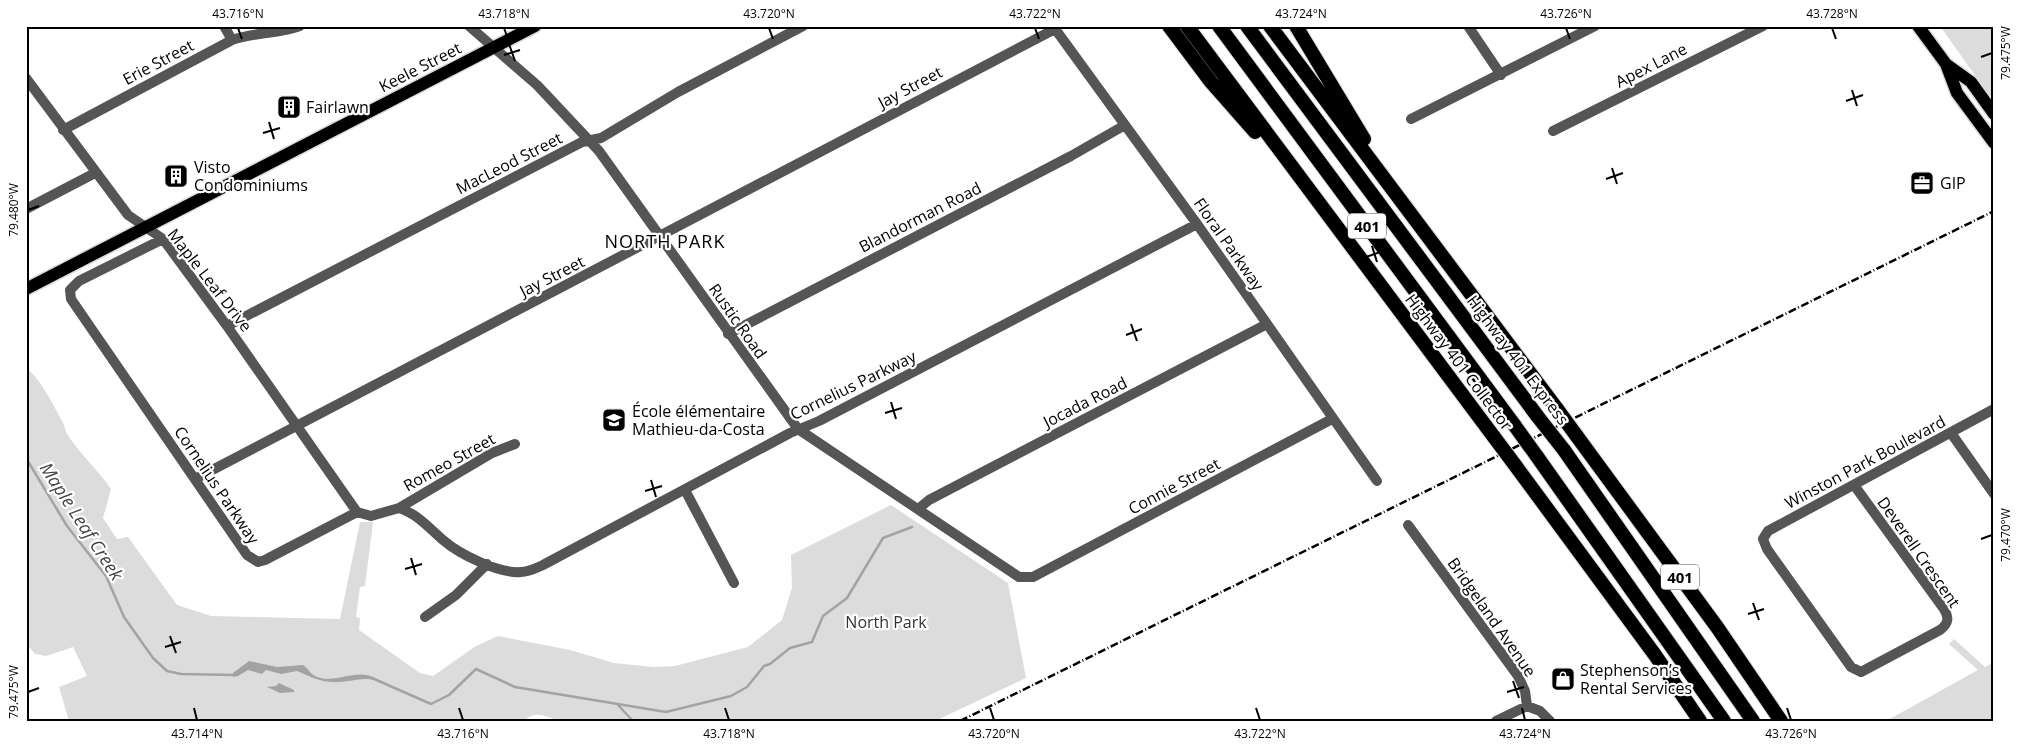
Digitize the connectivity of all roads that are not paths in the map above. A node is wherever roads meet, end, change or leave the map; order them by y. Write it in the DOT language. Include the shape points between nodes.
graph roads {
  1 [pos="224,26"];
  2 [pos="300,26"];
  3 [pos="469,26"];
  4 [pos="535,26"];
  5 [pos="803,26"];
  6 [pos="1169,26"];
  7 [pos="1186,26"];
  8 [pos="1219,26"];
  9 [pos="1247,26"];
  10 [pos="1270,26"];
  11 [pos="1296,26"];
  12 [pos="1468,26"];
  13 [pos="1595,26"];
  14 [pos="1763,26"];
  15 [pos="1918,26"];
  16 [pos="1054,27"];
  17 [pos="232,40"];
  18 [pos="492,48"];
  19 [pos="1946,64"];
  20 [pos="1501,75"];
  21 [pos="26,78"];
  22 [pos="1994,114"];
  23 [pos="1411,120"];
  24 [pos="1125,125"];
  25 [pos="64,130"];
  26 [pos="1553,131"];
  27 [pos="592,142"];
  28 [pos="1994,143"];
  29 [pos="1367,157"];
  30 [pos="95,173"];
  31 [pos="1317,202"];
  32 [pos="26,209"];
  33 [pos="1197,224"];
  34 [pos="143,227"];
  35 [pos="660,235"];
  36 [pos="163,239"];
  37 [pos="26,288"];
  38 [pos="1267,324"];
  39 [pos="227,326"];
  40 [pos="728,334"];
  41 [pos="1994,409"];
  42 [pos="1332,419"];
  43 [pos="296,424"];
  44 [pos="798,429"];
  45 [pos="1951,433"];
  46 [pos="515,444"];
  47 [pos="195,479"];
  48 [pos="1377,481"];
  49 [pos="1854,485"];
  50 [pos="685,490"];
  51 [pos="1994,494"];
  52 [pos="399,508"];
  53 [pos="918,509"];
  54 [pos="357,512"];
  55 [pos="1408,525"];
  56 [pos="1766,549"];
  57 [pos="487,564"];
  58 [pos="1029,578"];
  59 [pos="734,583"];
  60 [pos="424,616"];
  61 [pos="1527,706"];
  62 [pos="1496,721"];
  63 [pos="1550,721"];
  64 [pos="1700,721"];
  65 [pos="1724,721"];
  66 [pos="1753,721"];
  67 [pos="1782,721"];
  1 -- 17 [label="street"];
  2 -- 17 [label="street, Erie Street"];
  3 -- 18 [label="street, Rustic Road"];
  4 -- 18 [label="main road, Keele Street"];
  5 -- 27 [label="street, MacLeod Street"];
  6 -- 31 [label="highway" via="1211,82"];
  7 -- 31 [label="highway, Highway 401 Collector / 401"];
  8 -- 65 [label="highway, 401, bridge" via="1515,426"];
  9 -- 66 [label="highway, Highway 401 Express / 401, bridge" via="1564,450"];
  10 -- 29 [label="highway, 401"];
  11 -- 29 [label="highway" via="1363,138"];
  12 -- 20 [label="street"];
  13 -- 20 [label="street"];
  14 -- 26 [label="street, Apex Lane"];
  15 -- 19 [label="main road"];
  16 -- 24 [label="street, Floral Parkway"];
  16 -- 35 [label="street, Jay Street"];
  17 -- 25 [label="street, Erie Street"];
  18 -- 27 [label="street, Rustic Road" via="537,85"];
  18 -- 34 [label="main road, Keele Street"];
  19 -- 22 [label="main road" via="1971,82"];
  19 -- 28 [label="main road" via="1957,93"];
  20 -- 23 [label="street"];
  21 -- 25 [label="street, Maple Leaf Drive"];
  24 -- 33 [label="street, Floral Parkway"];
  24 -- 40 [label="street, Blandorman Road"];
  25 -- 30 [label="street, Maple Leaf Drive"];
  27 -- 35 [label="street, Rustic Road"];
  27 -- 39 [label="street, MacLeod Street" via="582,142"];
  29 -- 67 [label="highway, 401, bridge" via="1557,408 1718,627"];
  30 -- 32 [label="street"];
  30 -- 34 [label="street, Maple Leaf Drive" via="128,215"];
  31 -- 64 [label="highway, Highway 401 Collector / 401, bridge" via="1656,655"];
  33 -- 38 [label="street, Floral Parkway"];
  33 -- 44 [label="street, Cornelius Parkway"];
  34 -- 36 [label="street, Maple Leaf Drive"];
  34 -- 37 [label="main road, Keele Street"];
  35 -- 40 [label="street, Rustic Road"];
  35 -- 43 [label="street, Jay Street"];
  36 -- 39 [label="street, Maple Leaf Drive"];
  36 -- 47 [label="street, Cornelius Parkway" via="79,281 70,290 71,299"];
  38 -- 42 [label="street, Floral Parkway"];
  38 -- 53 [label="street, Jocada Road" via="929,500"];
  39 -- 43 [label="street, Maple Leaf Drive"];
  40 -- 44 [label="street, Rustic Road"];
  41 -- 45 [label="street, Winston Park Boulevard"];
  42 -- 48 [label="street, Floral Parkway"];
  42 -- 58 [label="street, Connie Street"];
  43 -- 47 [label="street, Jay Street"];
  43 -- 54 [label="street, Maple Leaf Drive"];
  44 -- 50 [label="street, Cornelius Parkway"];
  44 -- 53 [label="street, Rustic Road"];
  45 -- 49 [label="street, Winston Park Boulevard"];
  45 -- 51 [label="street"];
  46 -- 52 [label="street, Romeo Street" via="484,458"];
  47 -- 54 [label="street, Cornelius Parkway" via="247,556 258,562"];
  49 -- 56 [label="street, Winston Park Boulevard" via="1768,531 1763,539"];
  49 -- 56 [label="street, Deverell Crescent" via="1944,609 1948,619 1946,626 1861,672 1851,667"];
  50 -- 57 [label="street, Cornelius Parkway" via="529,571 512,571"];
  50 -- 59 [label="street"];
  52 -- 54 [label="street, Cornelius Parkway" via="372,516"];
  52 -- 57 [label="street, Cornelius Parkway" via="417,518 444,542"];
  53 -- 58 [label="street, Rustic Road" via="1007,571"];
  55 -- 61 [label="street, Bridgeland Avenue" via="1518,676"];
  57 -- 60 [label="street" via="456,595"];
  61 -- 62 [label="street"];
  61 -- 63 [label="street" via="1540,711"];
}
